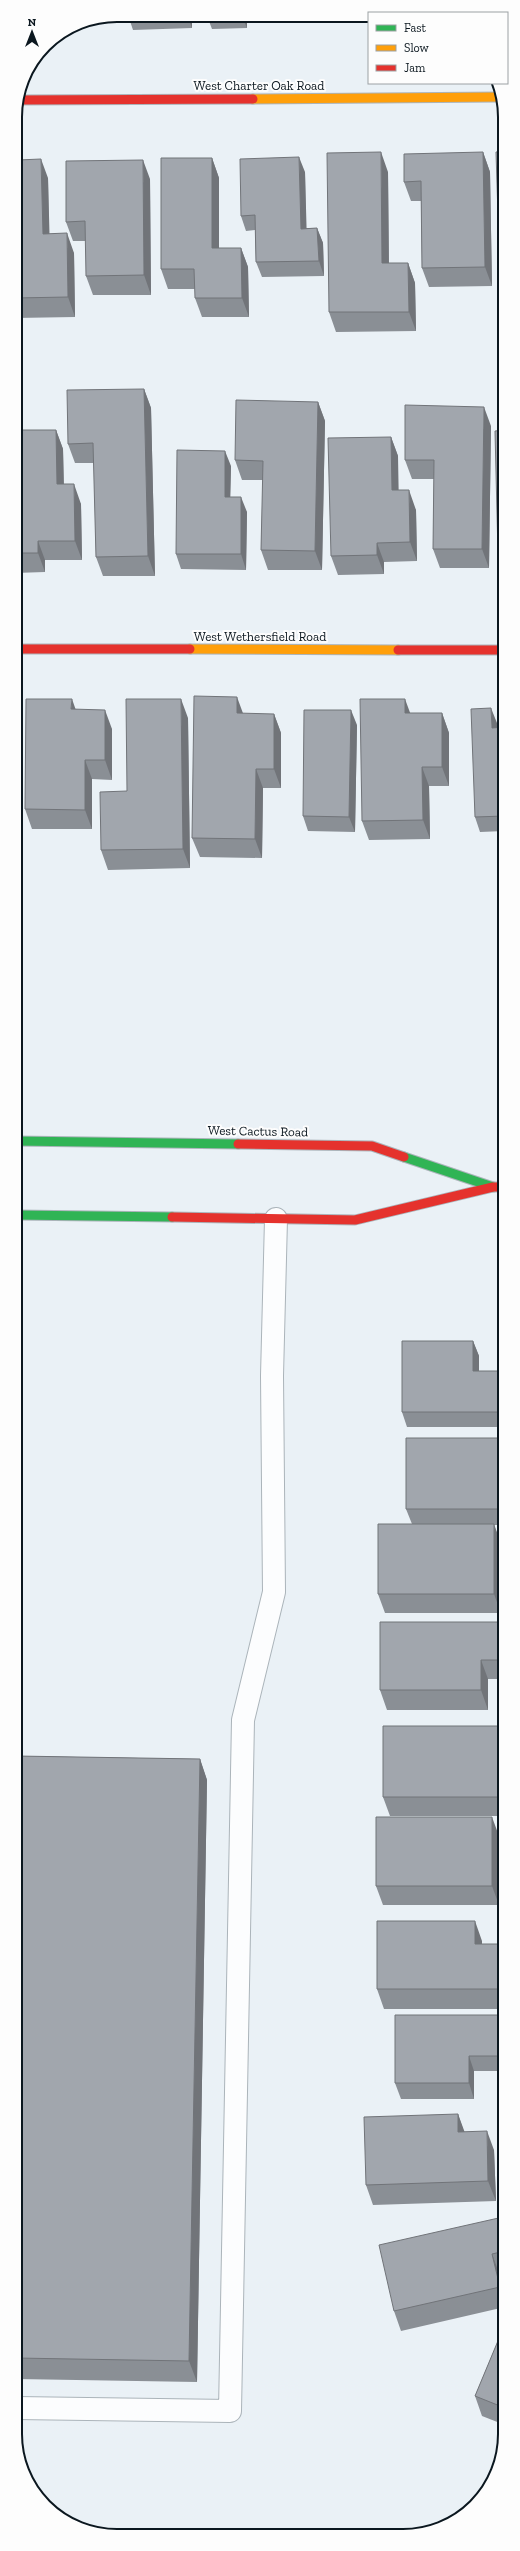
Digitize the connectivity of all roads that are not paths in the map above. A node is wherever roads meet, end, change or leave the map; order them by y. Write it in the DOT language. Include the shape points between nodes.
graph roads {
  1 [pos="496,96"];
  2 [pos="24,100"];
  3 [pos="22,649"];
  4 [pos="498,650"];
  5 [pos="22,1141"];
  6 [pos="41,1141"];
  7 [pos="22,1149"];
  8 [pos="493,1187"];
  9 [pos="498,1187"];
  10 [pos="22,1216"];
  11 [pos="276,1219"];
  12 [pos="22,2408"];
  1 -- 2 [label="main road, West Charter Oak Road"];
  3 -- 4 [label="main road, West Wethersfield Road"];
  5 -- 6 [label="main road, West Cactus Road"];
  6 -- 7 [label="main road"];
  6 -- 8 [label="main road, West Cactus Road" via="372,1146"];
  8 -- 9 [label="main road, West Cactus Road"];
  8 -- 11 [label="main road, West Cactus Road" via="356,1220"];
  10 -- 11 [label="main road, West Cactus Road"];
  11 -- 12 [label="lane" via="272,1376 274,1592 243,1720 230,2411"];
}
